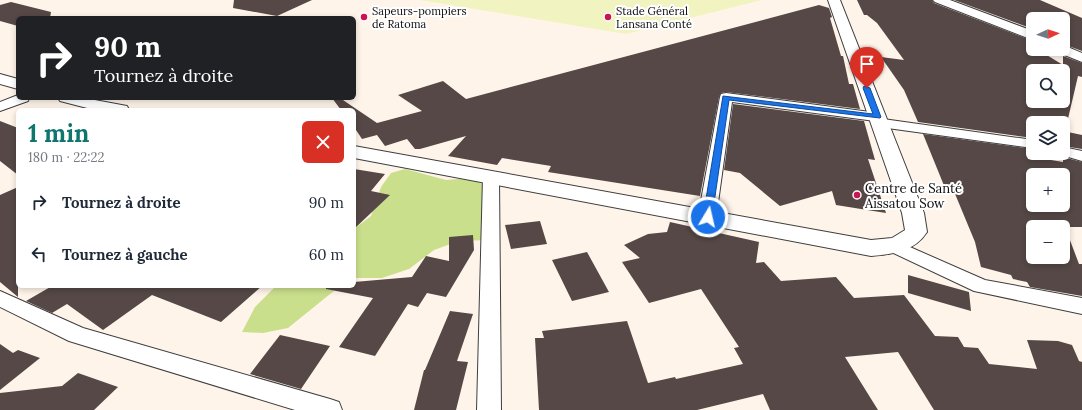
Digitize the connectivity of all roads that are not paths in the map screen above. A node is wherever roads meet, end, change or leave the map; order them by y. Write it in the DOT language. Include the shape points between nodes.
graph roads {
  1 [pos="834,0"];
  2 [pos="939,0"];
  3 [pos="1026,33"];
  4 [pos="1070,53"];
  5 [pos="1082,58"];
  6 [pos="0,79"];
  7 [pos="16,83"];
  8 [pos="18,100"];
  9 [pos="73,100"];
  10 [pos="0,107"];
  11 [pos="110,108"];
  12 [pos="879,120"];
  13 [pos="1026,143"];
  14 [pos="356,152"];
  15 [pos="1070,153"];
  16 [pos="1082,156"];
  17 [pos="491,177"];
  18 [pos="708,217"];
  19 [pos="894,246"];
  20 [pos="0,298"];
  21 [pos="1082,306"];
  22 [pos="330,410"];
  23 [pos="489,410"];
  1 -- 12 [label="street"];
  2 -- 3 [label="street"];
  4 -- 5 [label="street"];
  6 -- 7 [label="street"];
  8 -- 10 [label="street"];
  9 -- 11 [label="street"];
  12 -- 13 [label="street"];
  12 -- 18 [label="street" via="726,97"];
  12 -- 19 [label="street" via="913,213 916,232 907,241"];
  14 -- 17 [label="street"];
  15 -- 16 [label="street"];
  17 -- 18 [label="street"];
  17 -- 23 [label="street"];
  18 -- 19 [label="street" via="871,248"];
  19 -- 21 [label="street" via="981,286"];
  20 -- 22 [label="street" via="77,335"];
}
